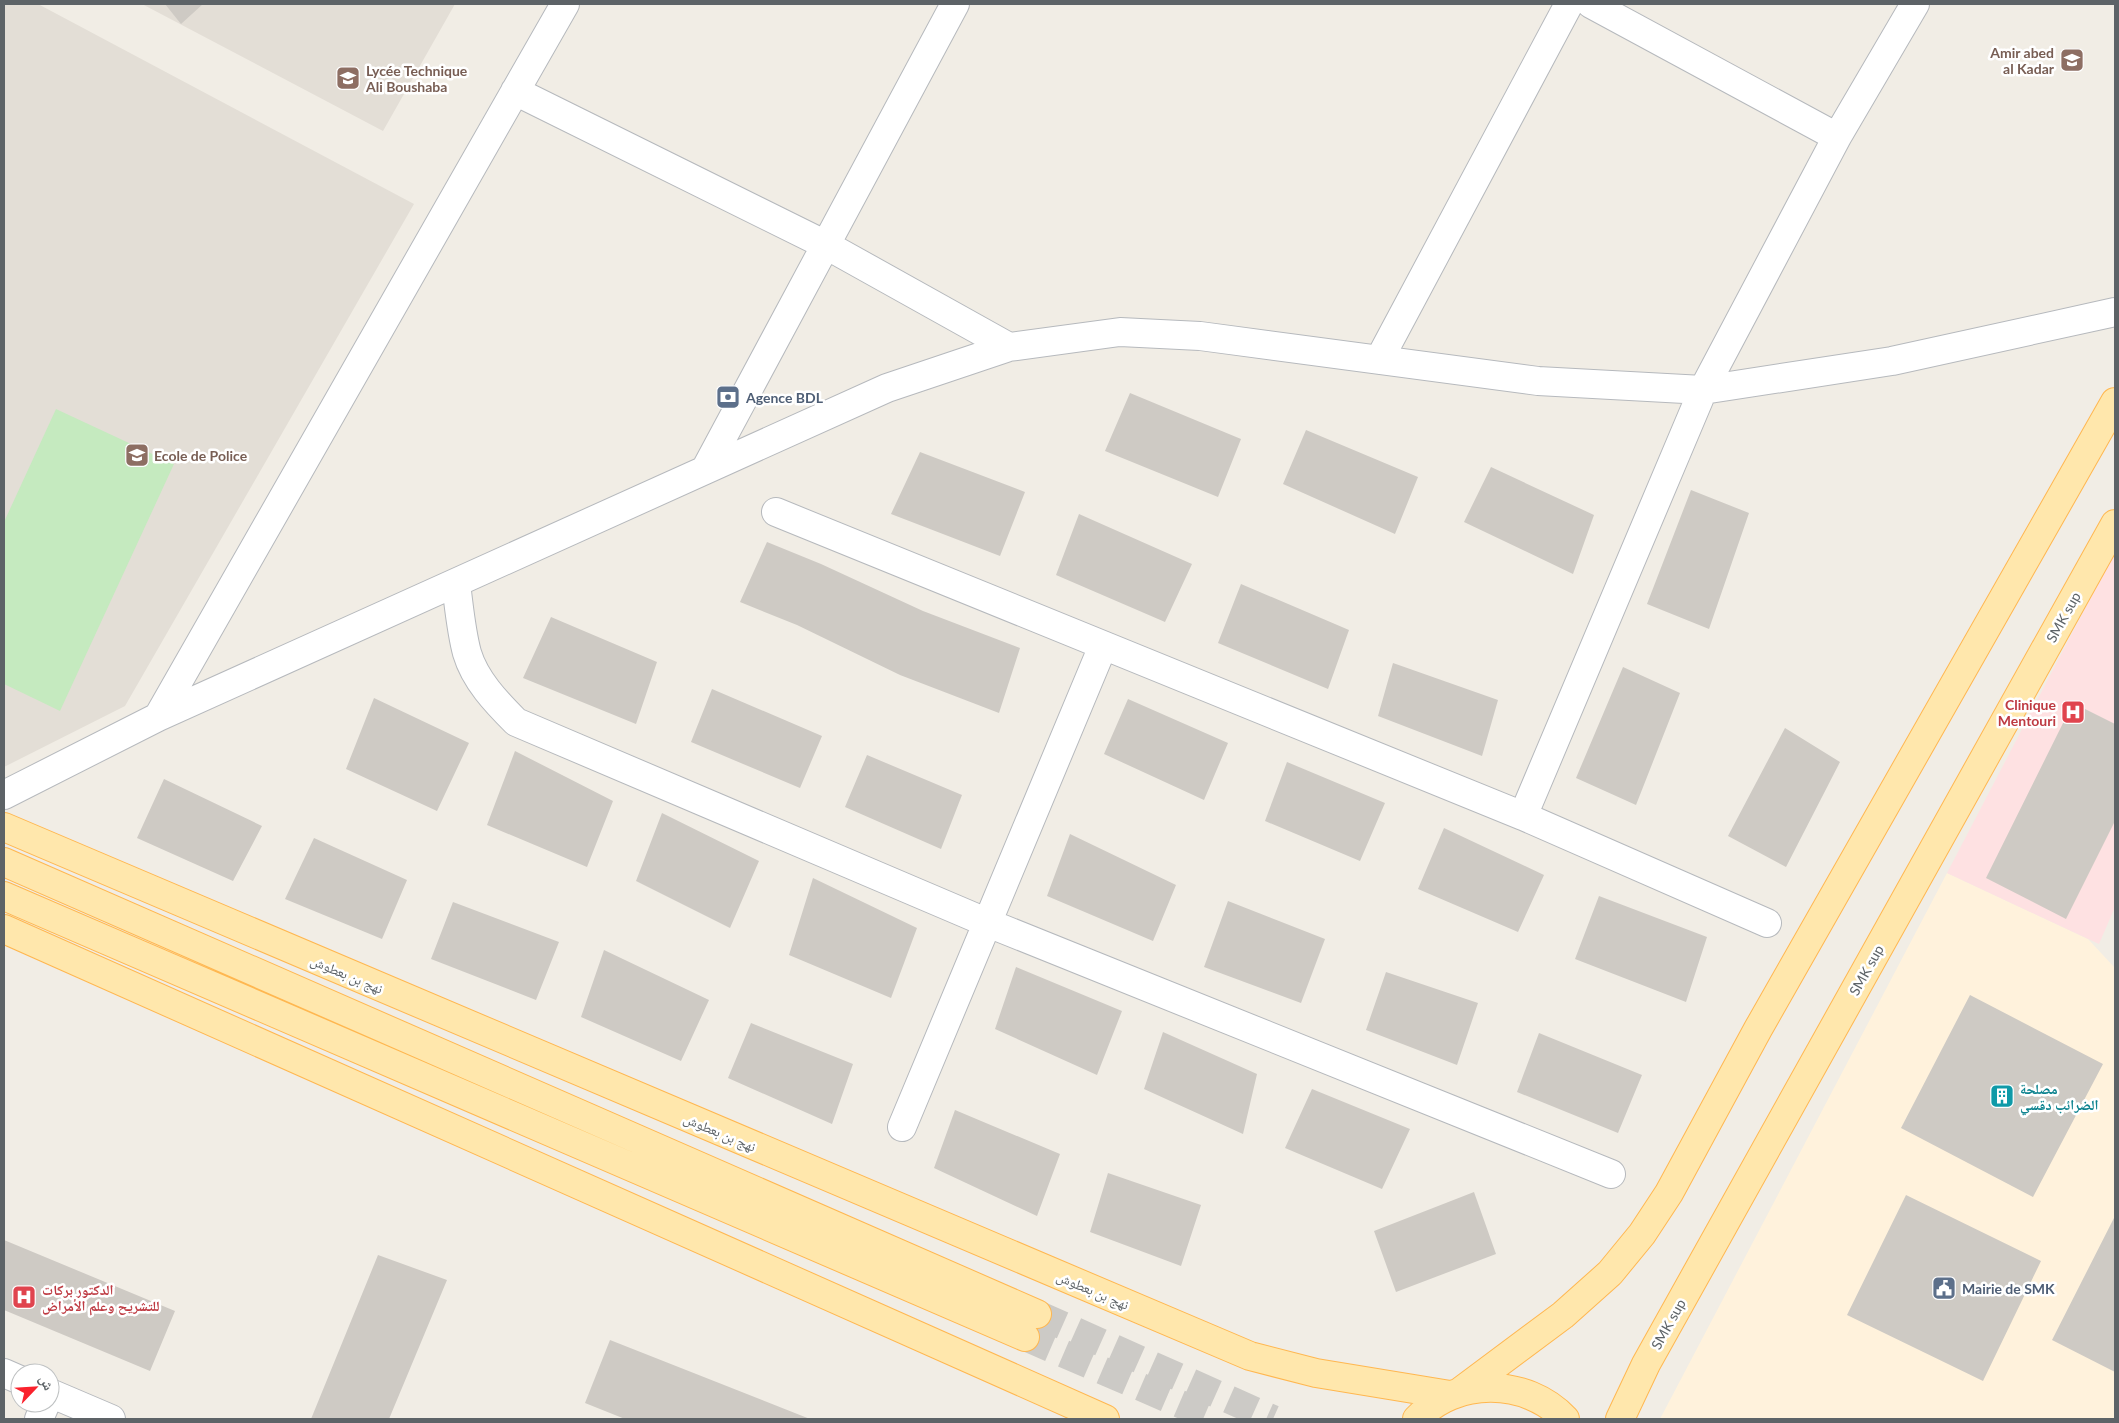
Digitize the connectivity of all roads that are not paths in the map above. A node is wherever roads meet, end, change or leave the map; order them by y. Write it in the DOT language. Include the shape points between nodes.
graph roads {
  1 [pos="565,4"];
  2 [pos="955,4"];
  3 [pos="1568,4"];
  4 [pos="1591,4"];
  5 [pos="1915,4"];
  6 [pos="515,91"];
  7 [pos="1837,137"];
  8 [pos="826,245"];
  9 [pos="2115,312"];
  10 [pos="1009,347"];
  11 [pos="1379,360"];
  12 [pos="1703,390"];
  13 [pos="2115,402"];
  14 [pos="705,470"];
  15 [pos="776,512"];
  16 [pos="2115,524"];
  17 [pos="456,584"];
  18 [pos="1103,646"];
  19 [pos="158,717"];
  20 [pos="4,795"];
  21 [pos="1523,816"];
  22 [pos="4,827"];
  23 [pos="4,862"];
  24 [pos="4,896"];
  25 [pos="988,923"];
  26 [pos="1767,923"];
  27 [pos="4,929"];
  28 [pos="902,1127"];
  29 [pos="1611,1174"];
  30 [pos="1456,1393"];
  31 [pos="60,1397"];
  32 [pos="111,1419"];
  33 [pos="1105,1419"];
  34 [pos="1417,1419"];
  35 [pos="1565,1419"];
  36 [pos="1620,1419"];
  1 -- 6 [label="street"];
  2 -- 8 [label="street"];
  3 -- 11 [label="street"];
  4 -- 7 [label="street"];
  5 -- 7 [label="street"];
  6 -- 8 [label="street"];
  6 -- 19 [label="street"];
  7 -- 12 [label="street"];
  8 -- 10 [label="street"];
  8 -- 14 [label="street"];
  9 -- 12 [label="street" via="1892,362"];
  10 -- 11 [label="street" via="1120,332 1200,336"];
  10 -- 14 [label="street" via="888,388"];
  11 -- 12 [label="street" via="1538,381"];
  12 -- 21 [label="street"];
  13 -- 30 [label="main road" via="1768,1012 1669,1193 1642,1234 1610,1273 1569,1309 1513,1354"];
  14 -- 17 [label="street"];
  15 -- 18 [label="street"];
  16 -- 36 [label="main road, SMK sup" via="1651,1355"];
  17 -- 19 [label="street"];
  17 -- 25 [label="street" via="467,652 473,667 494,699 516,722"];
  18 -- 21 [label="street"];
  18 -- 25 [label="street"];
  19 -- 20 [label="street"];
  21 -- 26 [label="street"];
  22 -- 30 [label="main road, نهج بن بعطوش" via="1250,1356 1316,1373"];
  23 -- 24 [label="main road" via="1031,1325"];
  25 -- 28 [label="street"];
  25 -- 29 [label="street"];
  27 -- 33 [label="main road"];
  30 -- 34 [label="main road" via="1424,1411"];
  30 -- 35 [label="main road" via="1486,1388 1512,1390 1536,1398"];
  31 -- 32 [label="street"];
}
